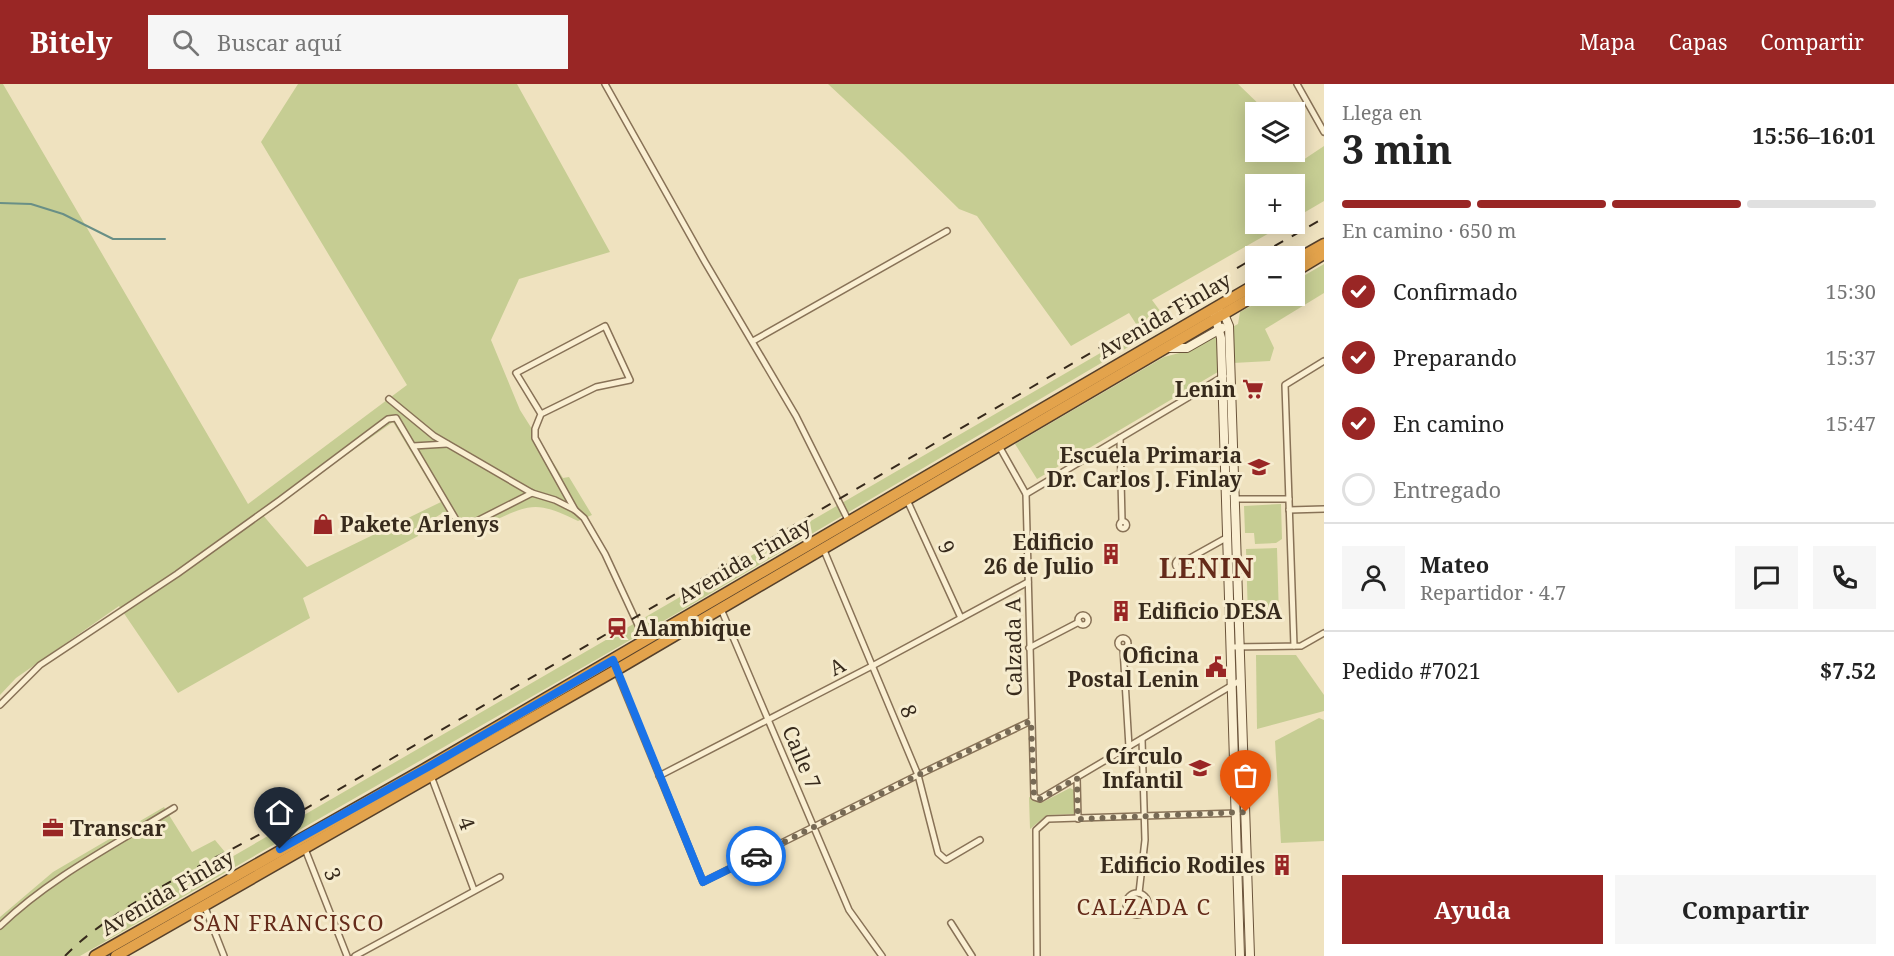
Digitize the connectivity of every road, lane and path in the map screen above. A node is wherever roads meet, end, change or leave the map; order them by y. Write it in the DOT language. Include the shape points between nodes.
graph roads {
  1 [pos="605,84"];
  2 [pos="1297,84"];
  3 [pos="1324,132"];
  4 [pos="947,231"];
  5 [pos="1324,244"];
  6 [pos="1324,254"];
  7 [pos="1305,255"];
  8 [pos="1305,265"];
  9 [pos="1245,295"];
  10 [pos="1245,302"];
  11 [pos="1220,319"];
  12 [pos="753,341"];
  13 [pos="1324,361"];
  14 [pos="1230,372"];
  15 [pos="1221,377"];
  16 [pos="388,399"];
  17 [pos="541,414"];
  18 [pos="1120,438"];
  19 [pos="996,441"];
  20 [pos="447,444"];
  21 [pos="413,446"];
  22 [pos="532,493"];
  23 [pos="1026,494"];
  24 [pos="904,495"];
  25 [pos="1230,499"];
  26 [pos="1289,499"];
  27 [pos="1324,508"];
  28 [pos="575,510"];
  29 [pos="1289,510"];
  30 [pos="1122,521"];
  31 [pos="851,526"];
  32 [pos="1226,538"];
  33 [pos="822,544"];
  34 [pos="1183,562"];
  35 [pos="1028,582"];
  36 [pos="719,604"];
  37 [pos="961,618"];
  38 [pos="1079,622"];
  39 [pos="1324,633"];
  40 [pos="647,645"];
  41 [pos="1294,646"];
  42 [pos="1230,647"];
  43 [pos="1240,647"];
  44 [pos="1029,648"];
  45 [pos="1123,648"];
  46 [pos="615,665"];
  47 [pos="873,666"];
  48 [pos="1242,680"];
  49 [pos="1231,686"];
  50 [pos="0,705"];
  51 [pos="768,720"];
  52 [pos="1031,721"];
  53 [pos="1142,739"];
  54 [pos="1129,747"];
  55 [pos="430,772"];
  56 [pos="918,775"];
  57 [pos="659,776"];
  58 [pos="1077,778"];
  59 [pos="174,808"];
  60 [pos="1246,812"];
  61 [pos="1236,813"];
  62 [pos="1143,817"];
  63 [pos="1078,819"];
  64 [pos="814,828"];
  65 [pos="980,840"];
  66 [pos="302,842"];
  67 [pos="500,878"];
  68 [pos="474,890"];
  69 [pos="1139,893"];
  70 [pos="202,900"];
  71 [pos="951,923"];
  72 [pos="0,926"];
  73 [pos="96,956"];
  74 [pos="116,956"];
  75 [pos="224,956"];
  76 [pos="348,956"];
  77 [pos="355,956"];
  78 [pos="882,956"];
  79 [pos="972,956"];
  80 [pos="1037,956"];
  81 [pos="1240,956"];
  82 [pos="1250,956"];
  1 -- 12 [label="street"];
  2 -- 3 [label="street"];
  4 -- 12 [label="street"];
  5 -- 7 [label="highway"];
  6 -- 8 [label="highway"];
  9 -- 11 [label="highway, Avenida Finlay"];
  10 -- 11 [label="highway, Avenida Finlay"];
  11 -- 14 [label="street"];
  11 -- 15 [label="street"];
  11 -- 19 [label="highway, Avenida Finlay"];
  11 -- 19 [label="highway, Avenida Finlay"];
  12 -- 31 [label="street"];
  13 -- 26 [label="street" via="1285,385"];
  14 -- 15 [label="street"];
  14 -- 25 [label="street"];
  15 -- 18 [label="street"];
  15 -- 25 [label="street"];
  16 -- 20 [label="street"];
  17 -- 17 [label="street" via="596,387 630,380 606,326 516,373"];
  17 -- 28 [label="street" via="535,438"];
  18 -- 23 [label="street"];
  18 -- 30 [label="street"];
  19 -- 23 [label="street"];
  19 -- 24 [label="highway, Avenida Finlay"];
  20 -- 21 [label="street"];
  20 -- 22 [label="street"];
  21 -- 22 [label="street" via="458,524 467,526"];
  21 -- 50 [label="street" via="396,418 388,418 177,574 40,665"];
  22 -- 28 [label="street"];
  23 -- 35 [label="street, Calzada A"];
  24 -- 31 [label="highway, Avenida Finlay"];
  24 -- 37 [label="street, 9"];
  25 -- 26 [label="street"];
  25 -- 32 [label="street"];
  25 -- 43 [label="street"];
  26 -- 29 [label="street"];
  27 -- 29 [label="street"];
  28 -- 40 [label="street" via="605,554"];
  29 -- 41 [label="street"];
  31 -- 33 [label="highway, Avenida Finlay"];
  32 -- 34 [label="street"];
  32 -- 42 [label="street"];
  33 -- 36 [label="highway, Avenida Finlay"];
  33 -- 47 [label="street, 8"];
  35 -- 37 [label="street, A"];
  35 -- 44 [label="street, Calzada A"];
  36 -- 40 [label="highway, Avenida Finlay"];
  36 -- 51 [label="street, Calle 7"];
  37 -- 47 [label="street, A"];
  38 -- 44 [label="street"];
  39 -- 41 [label="street"];
  40 -- 46 [label="highway, Avenida Finlay"];
  41 -- 43 [label="street"];
  42 -- 43 [label="street"];
  42 -- 49 [label="street"];
  43 -- 48 [label="street"];
  44 -- 52 [label="street, Calzada A"];
  45 -- 54 [label="street"];
  46 -- 55 [label="highway, Avenida Finlay"];
  46 -- 57 [label="street"];
  47 -- 51 [label="street, A"];
  47 -- 56 [label="street, 8"];
  48 -- 49 [label="street, Calzada A"];
  48 -- 60 [label="street"];
  49 -- 53 [label="street, Calzada A"];
  49 -- 61 [label="street"];
  51 -- 57 [label="street, A"];
  51 -- 64 [label="street, Calle 7"];
  52 -- 56 [label="street"];
  52 -- 58 [label="street, Calzada A" via="1034,797 1040,799"];
  53 -- 54 [label="street, Calzada A"];
  53 -- 62 [label="street"];
  54 -- 58 [label="street, Calzada A"];
  55 -- 66 [label="highway, Avenida Finlay"];
  55 -- 68 [label="street, 4"];
  56 -- 64 [label="street"];
  56 -- 65 [label="street, 8" via="938,854 946,860"];
  57 -- 64 [label="street" via="703,882"];
  58 -- 63 [label="street"];
  59 -- 72 [label="street" via="22,904"];
  60 -- 61 [label="street"];
  60 -- 82 [label="street"];
  61 -- 62 [label="street"];
  61 -- 81 [label="street"];
  62 -- 63 [label="street"];
  62 -- 69 [label="street" via="1145,840"];
  63 -- 80 [label="street" via="1048,819 1036,830"];
  64 -- 78 [label="street, Calle 7" via="849,910"];
  66 -- 70 [label="highway, Avenida Finlay"];
  66 -- 76 [label="street, 3"];
  67 -- 68 [label="street"];
  68 -- 77 [label="street"];
  69 -- 69 [label="street" via="1148,903 1146,910 1136,915 1126,903 1132,894"];
  70 -- 73 [label="highway, Avenida Finlay"];
  70 -- 74 [label="highway, Avenida Finlay"];
  70 -- 75 [label="street"];
  71 -- 79 [label="street"];
}
